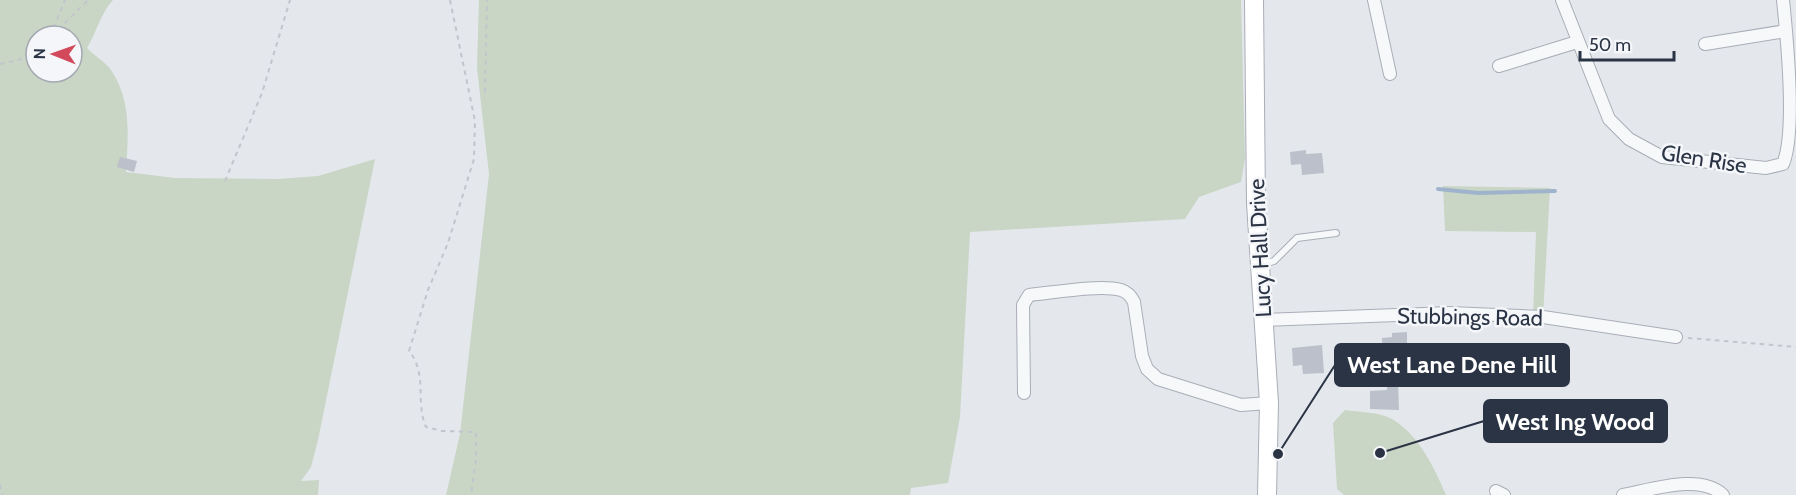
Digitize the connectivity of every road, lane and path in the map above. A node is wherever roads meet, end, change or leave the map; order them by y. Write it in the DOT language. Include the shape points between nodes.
graph roads {
  1 [pos="65,0"];
  2 [pos="88,0"];
  3 [pos="290,0"];
  4 [pos="450,0"];
  5 [pos="487,0"];
  6 [pos="1254,0"];
  7 [pos="1374,0"];
  8 [pos="1562,0"];
  9 [pos="1782,0"];
  10 [pos="56,24"];
  11 [pos="63,24"];
  12 [pos="1786,31"];
  13 [pos="1576,42"];
  14 [pos="1705,44"];
  15 [pos="24,56"];
  16 [pos="0,64"];
  17 [pos="1499,66"];
  18 [pos="1390,74"];
  19 [pos="484,92"];
  20 [pos="225,181"];
  21 [pos="1336,233"];
  22 [pos="1260,264"];
  23 [pos="1264,320"];
  24 [pos="1676,337"];
  25 [pos="1796,347"];
  26 [pos="1024,393"];
  27 [pos="1269,402"];
  28 [pos="0,484"];
  29 [pos="2,495"];
  30 [pos="471,495"];
  31 [pos="1268,495"];
  32 [pos="1623,495"];
  33 [pos="1723,495"];
  1 -- 10 [label="path"];
  2 -- 11 [label="path"];
  3 -- 20 [label="path" via="262,93"];
  4 -- 30 [label="path" via="474,121 474,159 409,351 418,361 422,385 420,413 426,427 476,432"];
  5 -- 19 [label="path"];
  6 -- 22 [label="street, Lucy Hall Drive"];
  7 -- 18 [label="street"];
  8 -- 13 [label="street, Glen Rise"];
  9 -- 12 [label="street"];
  12 -- 13 [label="street, Glen Rise" via="1793,95 1790,155 1783,165 1766,168 1662,157 1629,139 1609,119"];
  12 -- 14 [label="street"];
  13 -- 17 [label="street"];
  15 -- 16 [label="path"];
  21 -- 22 [label="lane" via="1297,238 1274,261"];
  22 -- 23 [label="street, Lucy Hall Drive"];
  23 -- 24 [label="street, Stubbings Road" via="1450,313 1543,317"];
  23 -- 27 [label="street, Lucy Hall Drive"];
  24 -- 25 [label="path"];
  26 -- 27 [label="street" via="1023,305 1029,295 1108,288 1130,294 1142,356 1147,369 1158,379 1241,405"];
  27 -- 31 [label="street, Lucy Hall Drive"];
  28 -- 29 [label="path"];
  32 -- 33 [label="street" via="1690,484 1716,488"];
}
